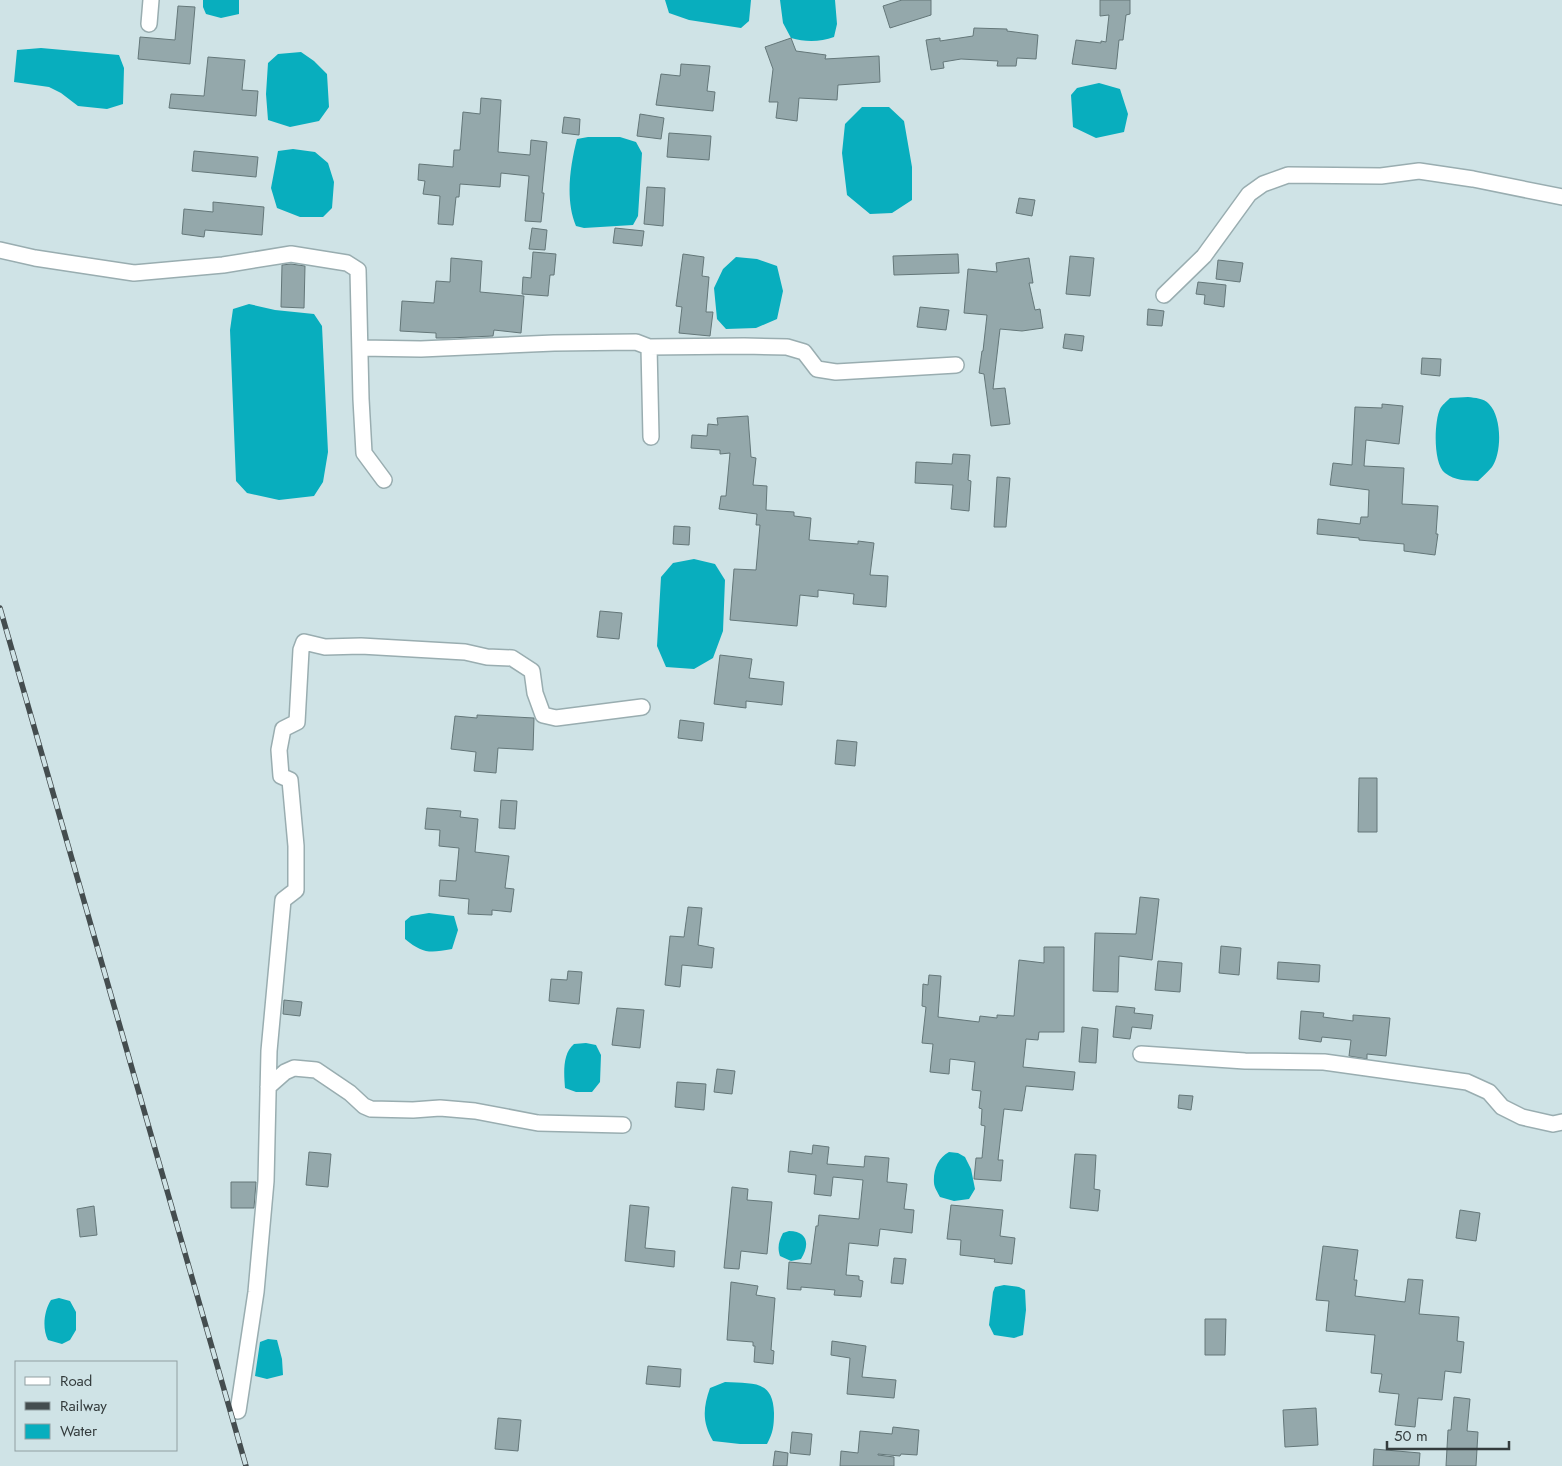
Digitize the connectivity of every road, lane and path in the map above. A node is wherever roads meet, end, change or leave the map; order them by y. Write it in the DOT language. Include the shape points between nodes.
graph roads {
  1 [pos="150,0"];
  2 [pos="148,24"];
  3 [pos="1562,197"];
  4 [pos="0,250"];
  5 [pos="1164,295"];
  6 [pos="649,347"];
  7 [pos="360,348"];
  8 [pos="956,365"];
  9 [pos="651,437"];
  10 [pos="384,480"];
  11 [pos="642,707"];
  12 [pos="1141,1054"];
  13 [pos="268,1087"];
  14 [pos="1562,1122"];
  15 [pos="623,1126"];
  16 [pos="238,1411"];
  1 -- 2 [label="street"];
  3 -- 5 [label="street" via="1419,171 1380,176 1288,175 1263,184 1249,194 1204,256"];
  4 -- 7 [label="street" via="134,273 223,265 292,254 347,263 358,270"];
  6 -- 7 [label="street" via="628,342"];
  6 -- 8 [label="street" via="786,348 804,352 817,369 836,372"];
  6 -- 9 [label="street"];
  7 -- 10 [label="street" via="364,453"];
  11 -- 13 [label="street" via="556,718 543,715 532,671 512,658 369,646 325,647 304,642 297,722 283,729 279,750 281,776 290,780 296,890 283,900"];
  12 -- 14 [label="street" via="1324,1062 1467,1082 1489,1092 1502,1107 1522,1117 1553,1124"];
  13 -- 15 [label="street" via="294,1068 316,1070 371,1109 440,1108 538,1123"];
  13 -- 16 [label="street" via="266,1181 256,1292"];
}
